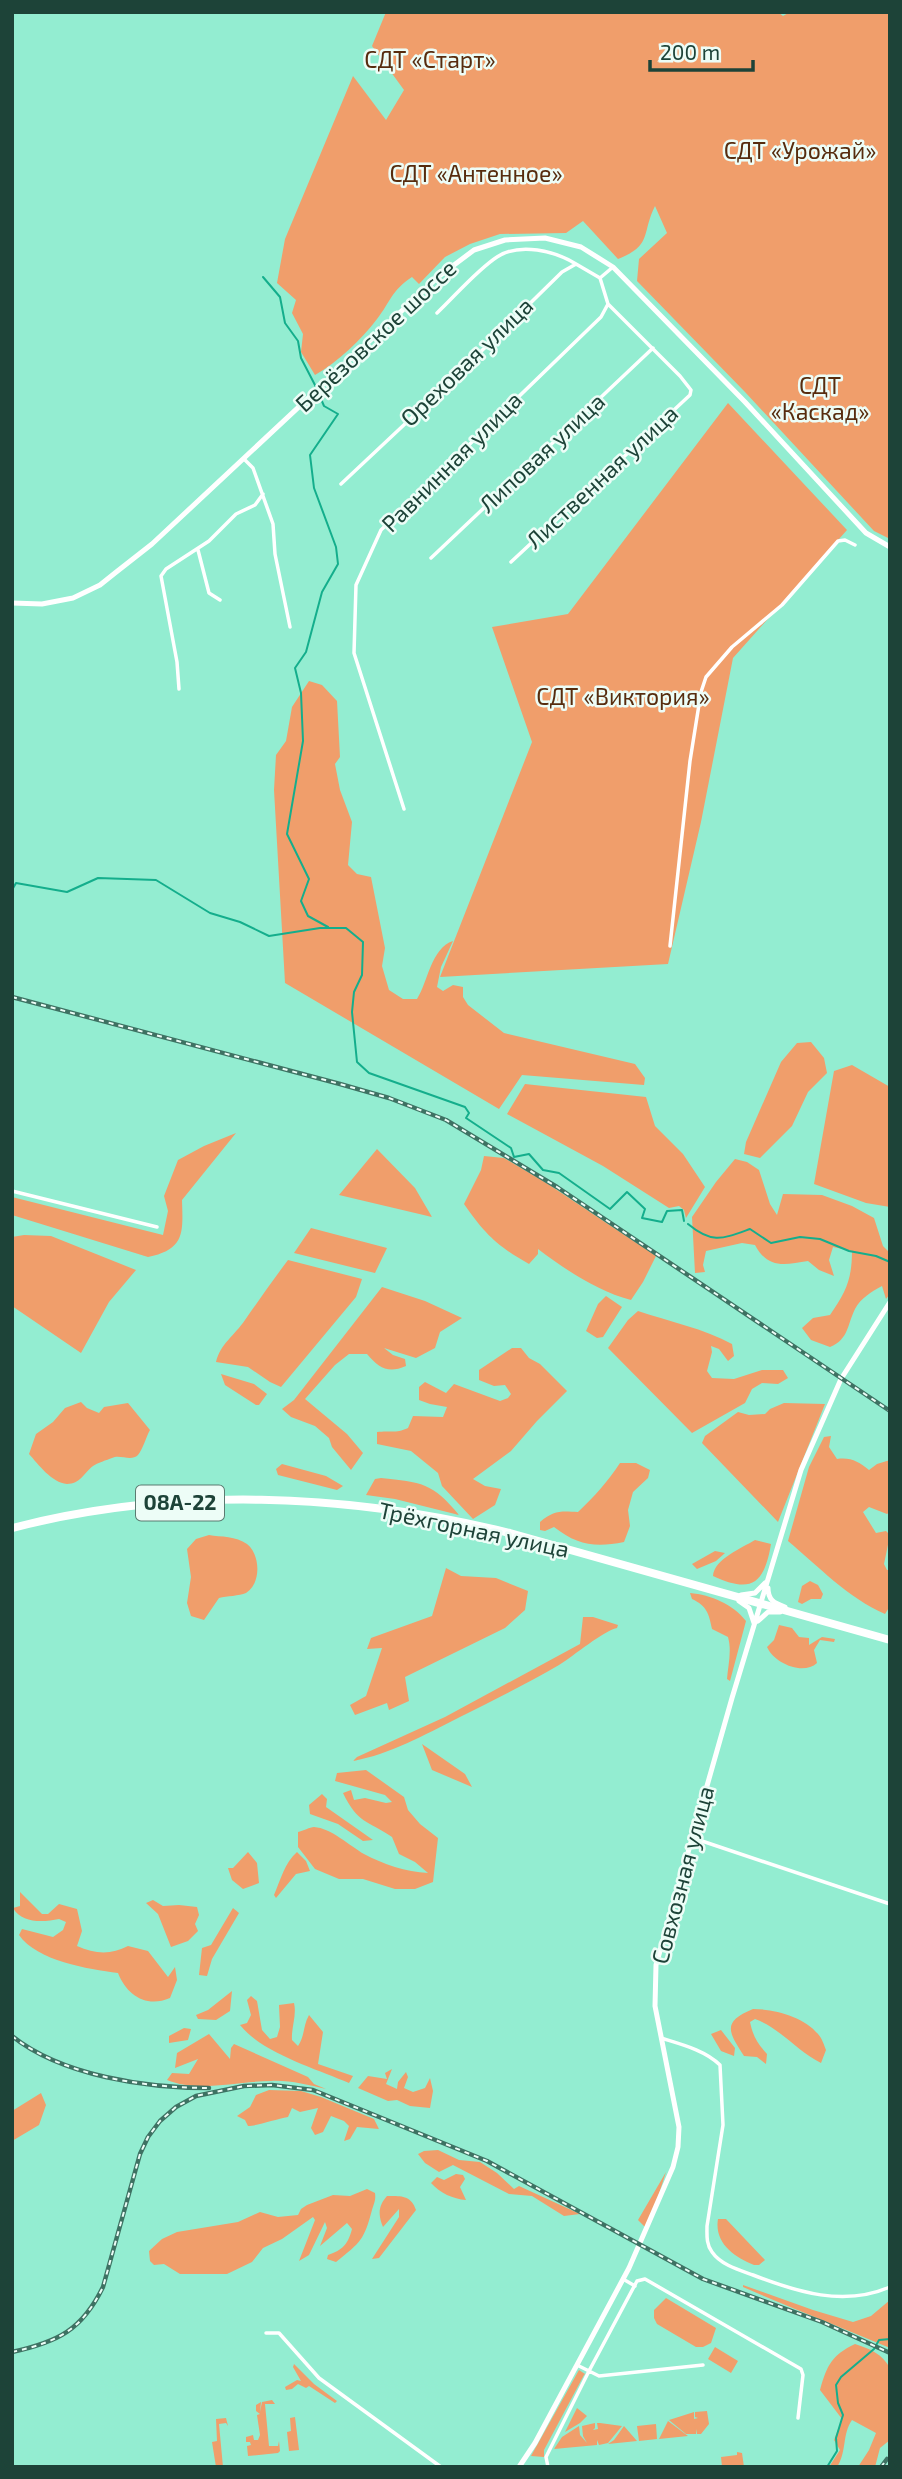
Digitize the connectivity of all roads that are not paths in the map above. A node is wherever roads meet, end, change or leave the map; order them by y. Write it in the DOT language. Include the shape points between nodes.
graph roads {
  1 [pos="576,264"];
  2 [pos="613,267"];
  3 [pos="600,278"];
  4 [pos="608,304"];
  5 [pos="437,313"];
  6 [pos="653,348"];
  7 [pos="244,458"];
  8 [pos="341,484"];
  9 [pos="263,494"];
  10 [pos="855,545"];
  11 [pos="890,547"];
  12 [pos="198,550"];
  13 [pos="431,558"];
  14 [pos="511,562"];
  15 [pos="220,600"];
  16 [pos="12,603"];
  17 [pos="290,627"];
  18 [pos="179,689"];
  19 [pos="404,809"];
  20 [pos="670,946"];
  21 [pos="12,1191"];
  22 [pos="157,1227"];
  23 [pos="890,1301"];
  24 [pos="12,1528"];
  25 [pos="769,1577"];
  26 [pos="686,1582"];
  27 [pos="761,1604"];
  28 [pos="754,1626"];
  29 [pos="843,1626"];
  30 [pos="890,1640"];
  31 [pos="692,1838"];
  32 [pos="890,1904"];
  33 [pos="661,2038"];
  34 [pos="623,2279"];
  35 [pos="635,2286"];
  36 [pos="890,2287"];
  37 [pos="266,2333"];
  38 [pos="577,2365"];
  39 [pos="703,2365"];
  40 [pos="589,2371"];
  41 [pos="797,2418"];
  42 [pos="440,2467"];
  43 [pos="519,2467"];
  44 [pos="548,2467"];
  1 -- 3 [label="street"];
  1 -- 5 [label="street" via="537,251 506,253 483,268"];
  1 -- 8 [label="street, Ореховая улица" via="549,282"];
  2 -- 3 [label="street"];
  2 -- 7 [label="main road, Берёзовское шоссе" via="581,247 545,238 505,240 474,250 438,277"];
  2 -- 11 [label="main road, Берёзовское шоссе" via="866,533"];
  3 -- 4 [label="street"];
  4 -- 6 [label="street"];
  4 -- 19 [label="street, Равнинная улица" via="601,317 380,530 356,585 354,653"];
  6 -- 13 [label="street, Липовая улица"];
  6 -- 14 [label="street, Лиственная улица" via="691,390 687,398"];
  7 -- 9 [label="street"];
  7 -- 16 [label="main road, Берёзовское шоссе" via="152,544 100,585 54,603"];
  9 -- 12 [label="street"];
  9 -- 17 [label="street" via="273,524"];
  10 -- 20 [label="street" via="838,541 782,605 732,647 706,677 690,761"];
  12 -- 15 [label="street" via="209,593"];
  12 -- 18 [label="street" via="161,576"];
  21 -- 22 [label="street"];
  23 -- 25 [label="main road" via="841,1379 818,1431 801,1470"];
  24 -- 26 [label="highway, Трёхгорная улица / 08А-22" via="161,1504 252,1499 327,1502 470,1524"];
  25 -- 26 [label="main road" via="760,1589 744,1595"];
  25 -- 27 [label="main road"];
  25 -- 29 [label="main road" via="773,1601"];
  26 -- 27 [label="highway, Трёхгорная улица / 08А-22"];
  26 -- 28 [label="main road" via="743,1602 752,1613"];
  27 -- 28 [label="main road"];
  27 -- 29 [label="highway, Трёхгорная улица / 08А-22"];
  28 -- 29 [label="main road" via="774,1611"];
  28 -- 31 [label="main road, Совхозная улица"];
  29 -- 30 [label="highway, Трёхгорная улица / 08А-22"];
  31 -- 32 [label="street"];
  31 -- 33 [label="main road, Совхозная улица" via="656,1965 654,2006"];
  33 -- 34 [label="main road, Совхозная улица" via="679,2127 678,2147 674,2167"];
  33 -- 36 [label="street" via="685,2045 720,2065 723,2125 707,2226 713,2254 727,2265 794,2291 854,2296"];
  34 -- 35 [label="street"];
  34 -- 38 [label="main road, Совхозная улица"];
  35 -- 40 [label="street"];
  35 -- 41 [label="street" via="645,2279 801,2369"];
  37 -- 42 [label="street" via="279,2333 319,2378"];
  38 -- 40 [label="street"];
  38 -- 43 [label="main road, Совхозная улица"];
  39 -- 40 [label="street" via="599,2376"];
  40 -- 44 [label="street" via="546,2457"];
}
